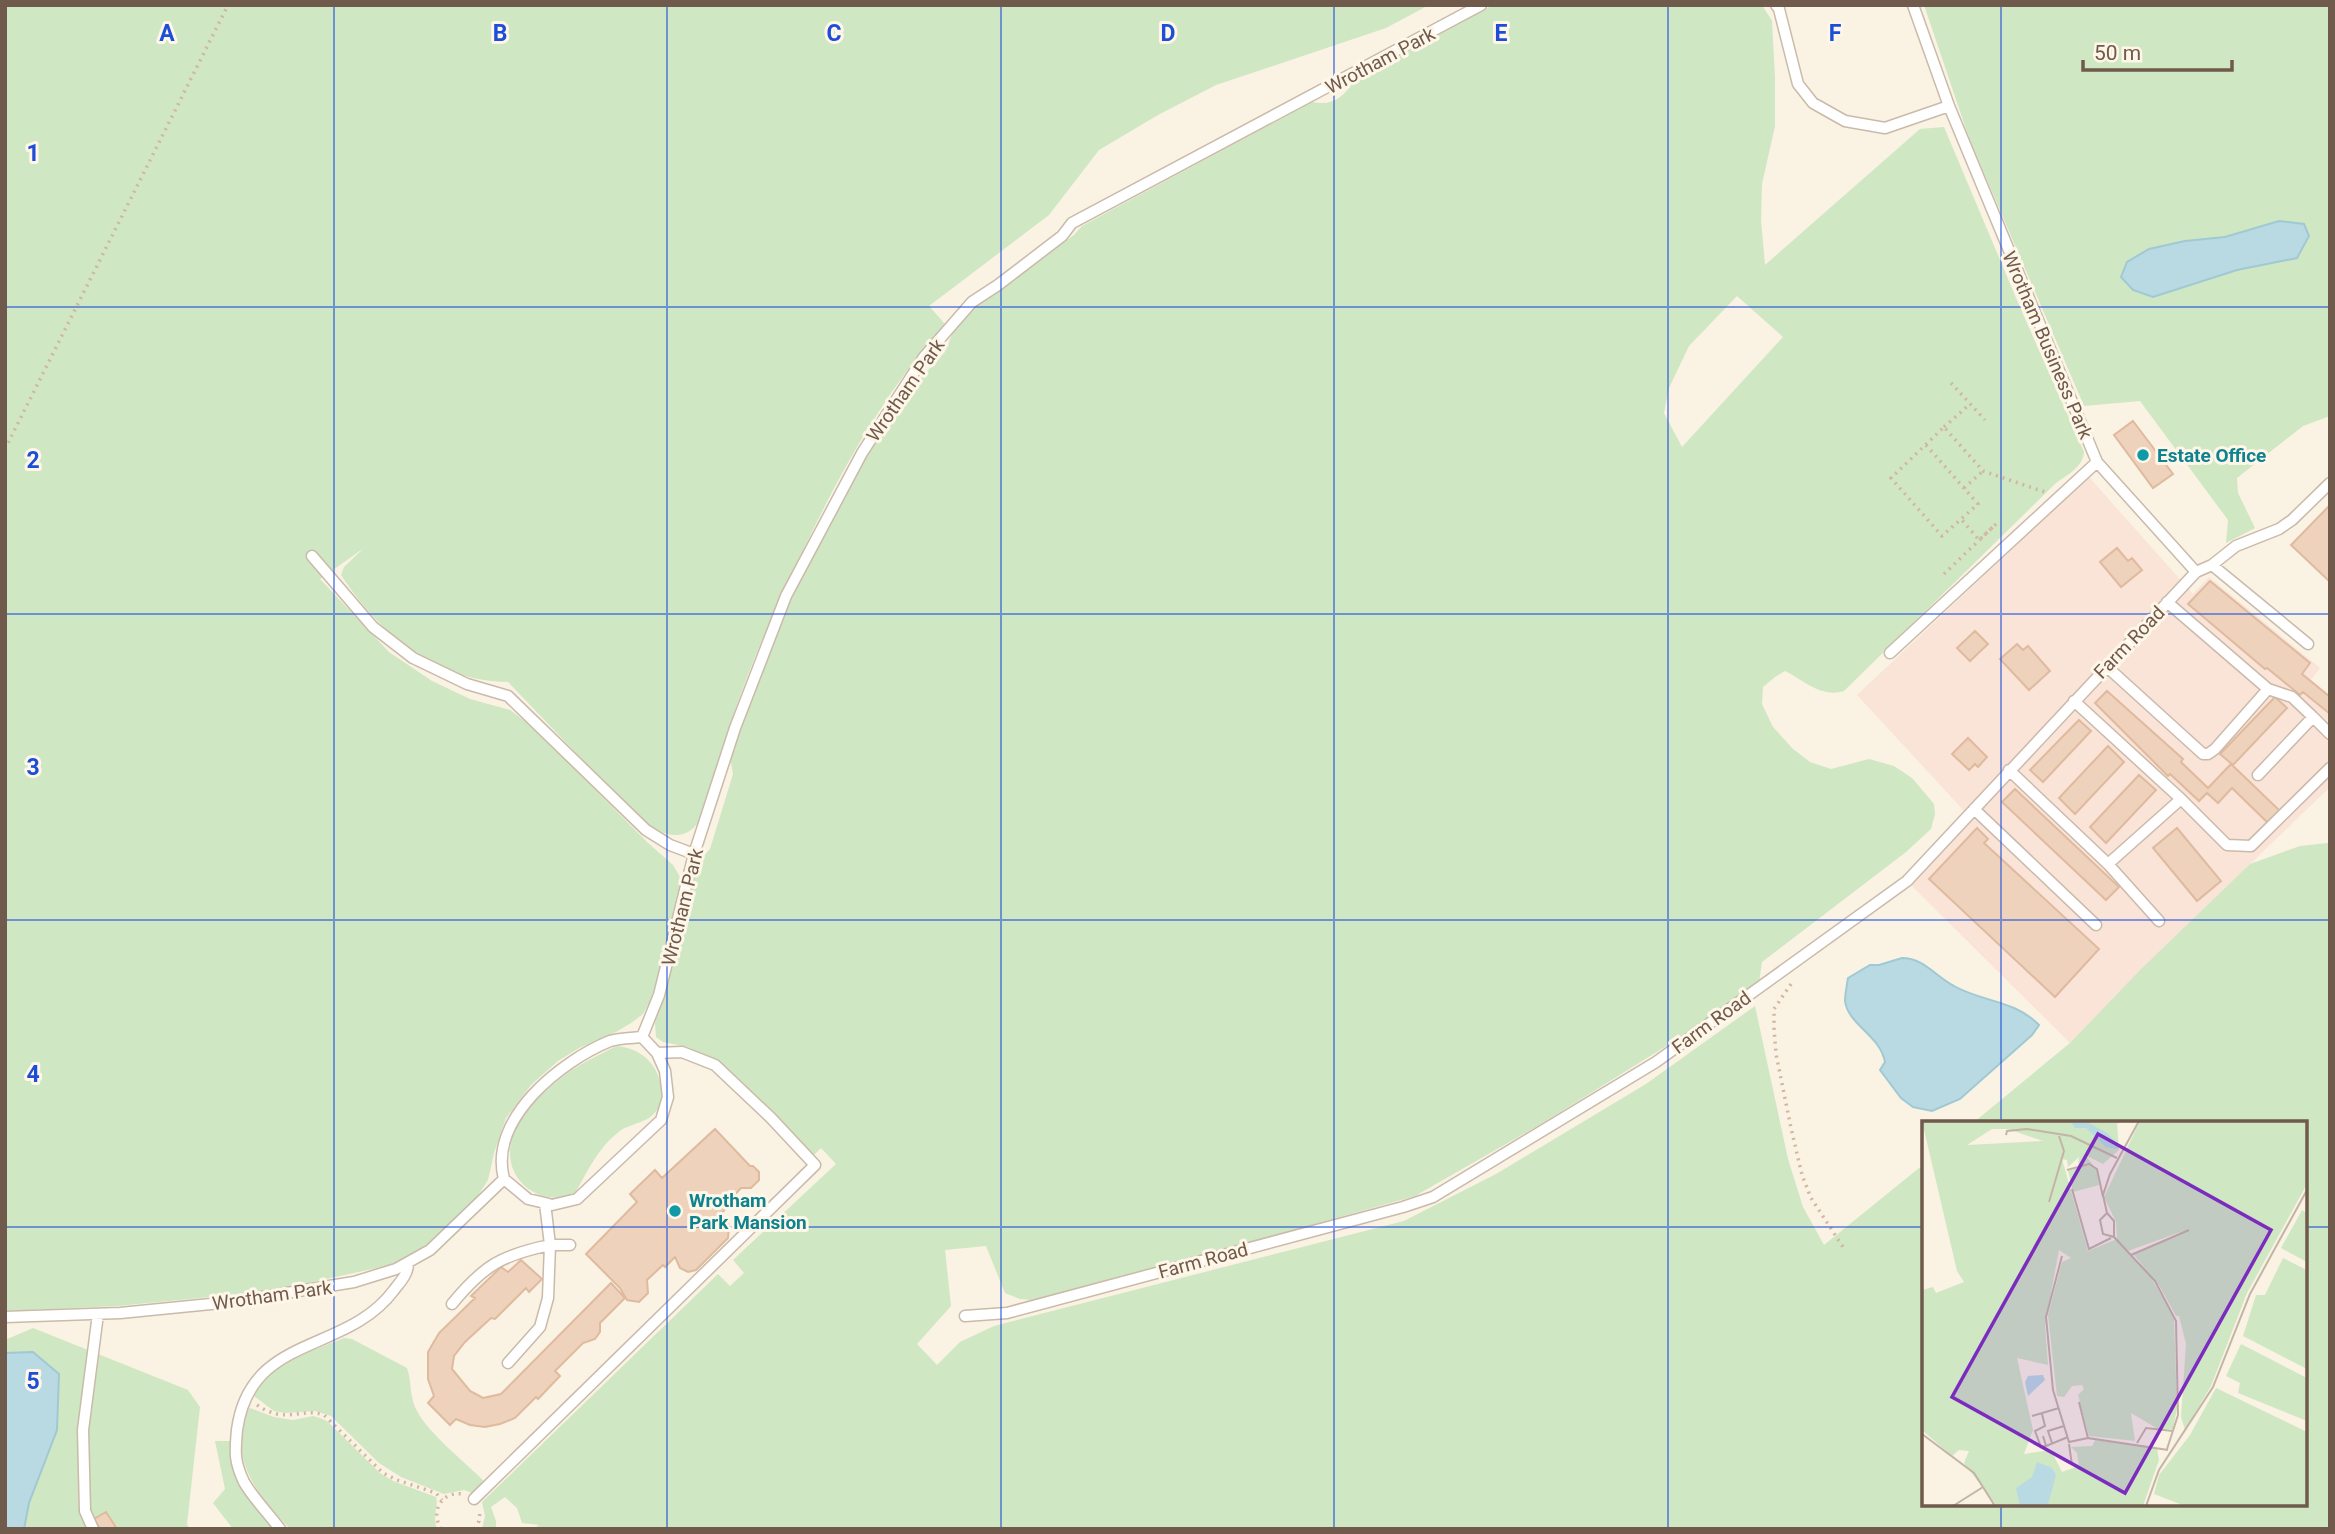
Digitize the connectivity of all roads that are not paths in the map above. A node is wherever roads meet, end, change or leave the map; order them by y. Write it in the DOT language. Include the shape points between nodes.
graph roads {
  1 [pos="1481,5"];
  2 [pos="1776,5"];
  3 [pos="1913,5"];
  4 [pos="1949,106"];
  5 [pos="2097,462"];
  6 [pos="2330,483"];
  7 [pos="312,556"];
  8 [pos="2212,565"];
  9 [pos="2196,572"];
  10 [pos="2167,602"];
  11 [pos="2308,644"];
  12 [pos="1890,653"];
  13 [pos="2106,666"];
  14 [pos="2268,689"];
  15 [pos="2074,701"];
  16 [pos="2313,717"];
  17 [pos="2330,734"];
  18 [pos="2330,768"];
  19 [pos="2009,770"];
  20 [pos="2258,775"];
  21 [pos="2181,799"];
  22 [pos="1974,809"];
  23 [pos="694,854"];
  24 [pos="2108,864"];
  25 [pos="2160,921"];
  26 [pos="2096,925"];
  27 [pos="642,1037"];
  28 [pos="657,1053"];
  29 [pos="504,1179"];
  30 [pos="545,1203"];
  31 [pos="550,1245"];
  32 [pos="570,1245"];
  33 [pos="408,1263"];
  34 [pos="452,1304"];
  35 [pos="98,1314"];
  36 [pos="965,1316"];
  37 [pos="5,1317"];
  38 [pos="508,1363"];
  39 [pos="474,1499"];
  40 [pos="93,1529"];
  41 [pos="280,1529"];
  1 -- 23 [label="lane, Wrotham Park" via="1072,223 1062,236 972,302 924,357 862,453 786,596 735,728"];
  2 -- 4 [label="lane" via="1798,84 1813,103 1844,121 1885,128"];
  3 -- 4 [label="lane, Wrotham Business Park"];
  4 -- 5 [label="lane, Wrotham Business Park"];
  5 -- 9 [label="lane"];
  5 -- 12 [label="lane, Wrotham Business Park"];
  6 -- 8 [label="lane" via="2292,520 2236,546"];
  7 -- 23 [label="lane" via="373,627 412,658 467,684 508,696 646,830"];
  8 -- 9 [label="lane"];
  8 -- 11 [label="lane"];
  9 -- 10 [label="lane, Farm Road"];
  10 -- 13 [label="lane, Farm Road"];
  10 -- 14 [label="lane"];
  13 -- 14 [label="lane" via="2203,754 2215,749"];
  13 -- 15 [label="lane, Farm Road"];
  14 -- 16 [label="lane" via="2292,697"];
  15 -- 19 [label="lane, Farm Road"];
  15 -- 21 [label="lane"];
  16 -- 17 [label="lane"];
  16 -- 20 [label="lane"];
  18 -- 21 [label="lane" via="2250,846 2227,845"];
  19 -- 22 [label="lane, Farm Road"];
  19 -- 24 [label="lane"];
  21 -- 24 [label="lane"];
  22 -- 26 [label="lane"];
  22 -- 36 [label="lane, Farm Road" via="1907,881 1656,1062 1433,1197 1007,1312"];
  23 -- 27 [label="lane, Wrotham Park" via="659,995"];
  24 -- 25 [label="lane"];
  27 -- 28 [label="lane"];
  27 -- 29 [label="lane" via="612,1040 578,1057 537,1090 514,1121 502,1149"];
  28 -- 30 [label="lane" via="668,1097 661,1120 577,1199"];
  28 -- 39 [label="lane" via="682,1052 715,1065 815,1166"];
  29 -- 30 [label="lane" via="528,1199"];
  29 -- 33 [label="lane, Wrotham Park" via="430,1250"];
  30 -- 31 [label="lane"];
  31 -- 32 [label="lane"];
  31 -- 34 [label="lane" via="498,1260"];
  31 -- 38 [label="lane" via="548,1298 540,1326"];
  33 -- 35 [label="lane, Wrotham Park" via="341,1285 231,1302"];
  33 -- 41 [label="lane" via="408,1272 368,1317 273,1363 259,1375 240,1409 234,1456 245,1483"];
  35 -- 37 [label="lane, Wrotham Park"];
  35 -- 40 [label="lane" via="83,1430 85,1511"];
}
